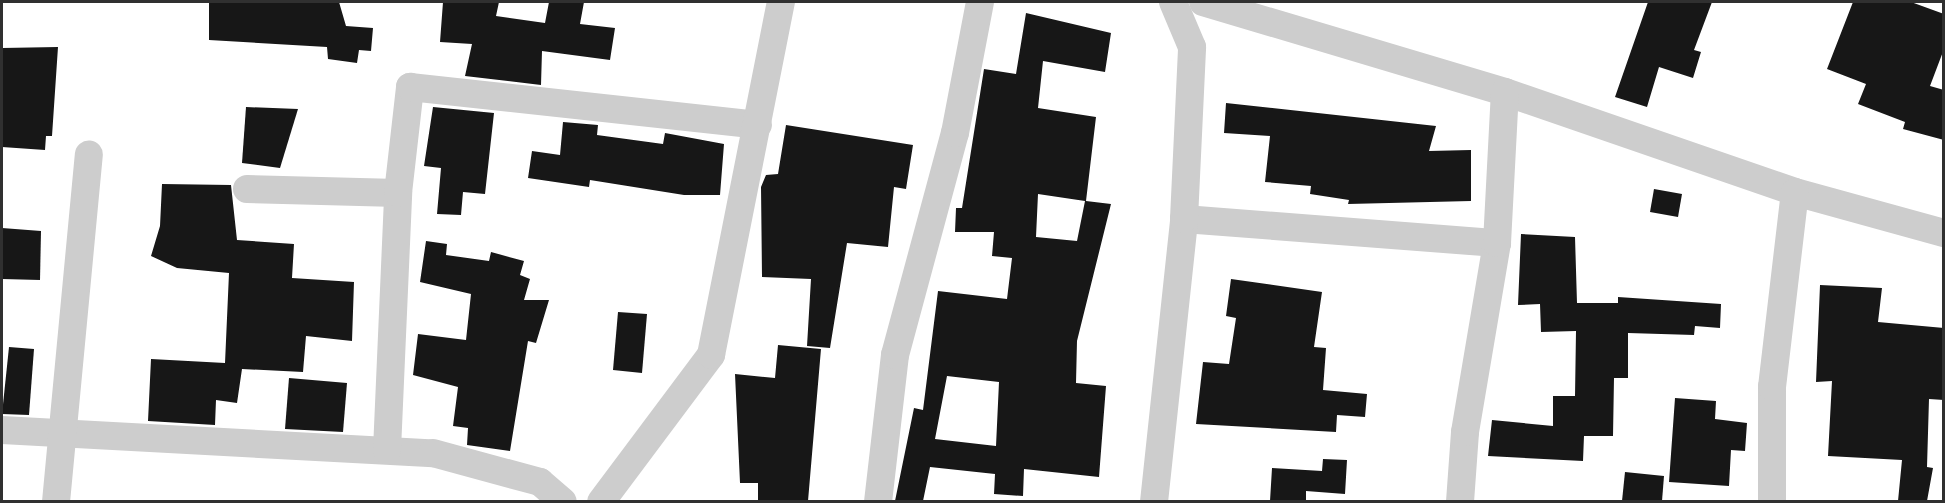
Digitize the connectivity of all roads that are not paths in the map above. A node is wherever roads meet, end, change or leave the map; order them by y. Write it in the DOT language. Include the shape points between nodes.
graph roads {
  1 [pos="781,2"];
  2 [pos="980,2"];
  3 [pos="1173,2"];
  4 [pos="1203,2"];
  5 [pos="1505,92"];
  6 [pos="758,125"];
  7 [pos="89,154"];
  8 [pos="247,189"];
  9 [pos="1795,192"];
  10 [pos="398,193"];
  11 [pos="1184,219"];
  12 [pos="1944,233"];
  13 [pos="1497,243"];
  14 [pos="2,430"];
  15 [pos="59,432"];
  16 [pos="387,450"];
  17 [pos="539,492"];
  18 [pos="56,501"];
  19 [pos="562,501"];
  20 [pos="601,501"];
  21 [pos="878,501"];
  22 [pos="1155,501"];
  23 [pos="1460,501"];
  24 [pos="1772,501"];
  1 -- 6 [label="street"];
  2 -- 21 [label="street" via="955,133 895,355"];
  3 -- 11 [label="street" via="1192,47"];
  4 -- 5 [label="street"];
  5 -- 9 [label="street"];
  5 -- 13 [label="street"];
  6 -- 10 [label="street" via="410,87"];
  6 -- 20 [label="street" via="711,355"];
  7 -- 15 [label="street"];
  8 -- 10 [label="street"];
  9 -- 12 [label="street"];
  9 -- 24 [label="street" via="1772,387"];
  10 -- 16 [label="street"];
  11 -- 13 [label="street"];
  11 -- 22 [label="street"];
  13 -- 23 [label="street" via="1465,432"];
  14 -- 15 [label="street"];
  15 -- 16 [label="street"];
  15 -- 18 [label="street"];
  16 -- 17 [label="street" via="433,453"];
  17 -- 19 [label="street"];
}
